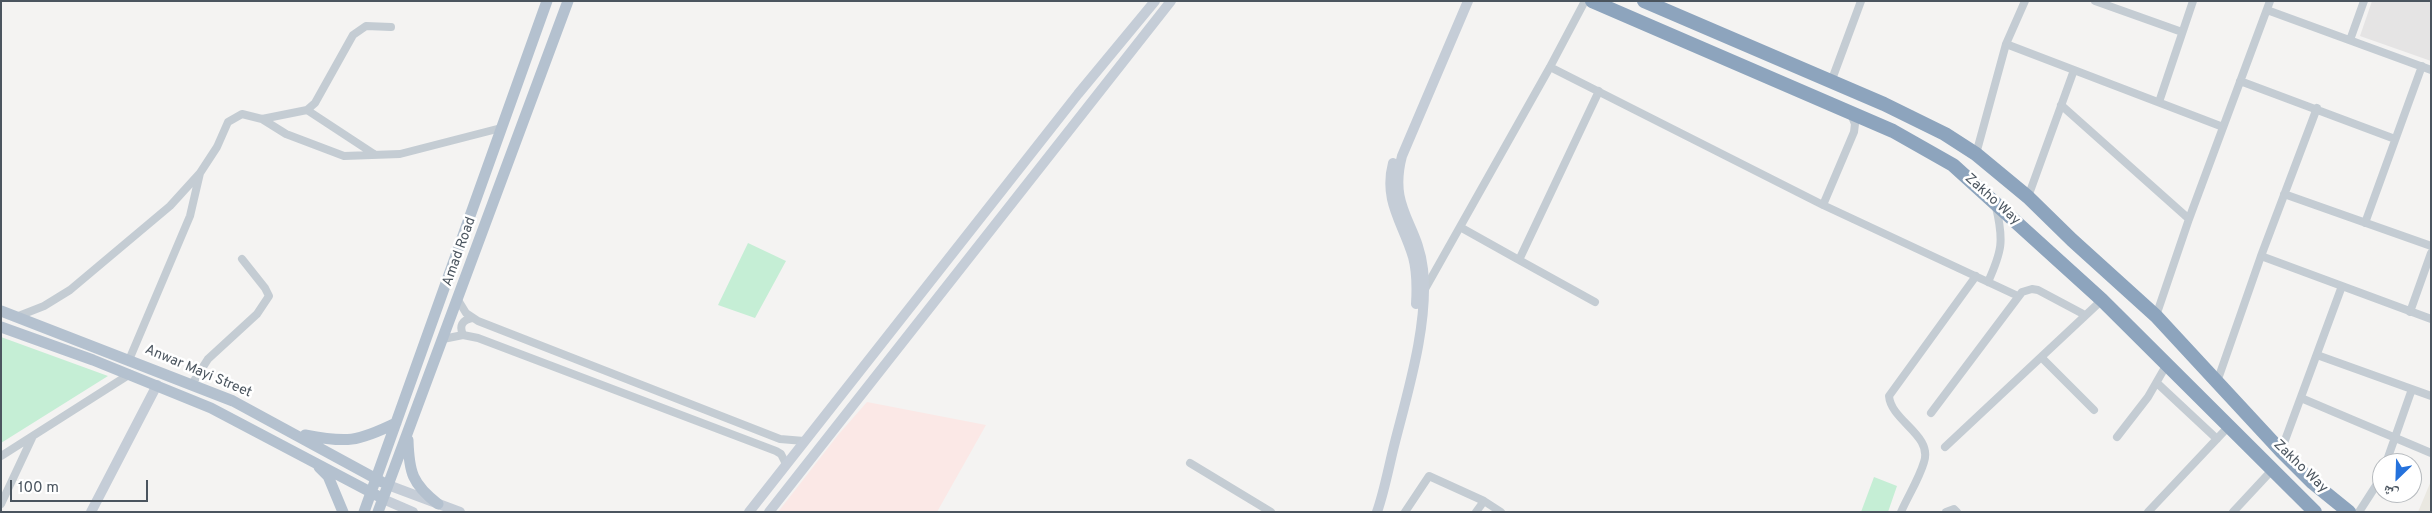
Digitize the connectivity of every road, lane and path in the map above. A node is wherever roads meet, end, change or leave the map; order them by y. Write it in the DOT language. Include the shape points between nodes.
graph roads {
  1 [pos="547,1"];
  2 [pos="568,1"];
  3 [pos="1155,1"];
  4 [pos="1170,1"];
  5 [pos="1462,1"];
  6 [pos="1468,1"];
  7 [pos="1585,1"];
  8 [pos="1592,1"];
  9 [pos="1861,1"];
  10 [pos="2025,1"];
  11 [pos="2192,1"];
  12 [pos="2270,1"];
  13 [pos="2364,1"];
  14 [pos="2099,2"];
  15 [pos="1647,3"];
  16 [pos="2266,10"];
  17 [pos="1681,18"];
  18 [pos="1642,23"];
  19 [pos="391,27"];
  20 [pos="2182,32"];
  21 [pos="1673,37"];
  22 [pos="2350,40"];
  23 [pos="2006,44"];
  24 [pos="2422,66"];
  25 [pos="1550,67"];
  26 [pos="2074,70"];
  27 [pos="2431,70"];
  28 [pos="2240,81"];
  29 [pos="1831,82"];
  30 [pos="1081,91"];
  31 [pos="1599,91"];
  32 [pos="2158,102"];
  33 [pos="1092,103"];
  34 [pos="2062,105"];
  35 [pos="2317,108"];
  36 [pos="307,110"];
  37 [pos="1850,113"];
  38 [pos="262,119"];
  39 [pos="1871,122"];
  40 [pos="2223,127"];
  41 [pos="501,128"];
  42 [pos="1854,132"];
  43 [pos="2395,139"];
  44 [pos="374,154"];
  45 [pos="1976,154"];
  46 [pos="200,173"];
  47 [pos="2284,194"];
  48 [pos="2028,197"];
  49 [pos="1995,203"];
  50 [pos="1823,205"];
  51 [pos="982,216"];
  52 [pos="2189,219"];
  53 [pos="2365,222"];
  54 [pos="995,225"];
  55 [pos="1460,227"];
  56 [pos="2431,246"];
  57 [pos="2431,253"];
  58 [pos="2261,256"];
  59 [pos="242,259"];
  60 [pos="1519,260"];
  61 [pos="1976,276"];
  62 [pos="933,278"];
  63 [pos="1988,282"];
  64 [pos="2342,286"];
  65 [pos="945,288"];
  66 [pos="1424,291"];
  67 [pos="2018,296"];
  68 [pos="458,300"];
  69 [pos="2102,300"];
  70 [pos="1595,302"];
  71 [pos="1,311"];
  72 [pos="2410,312"];
  73 [pos="2086,315"];
  74 [pos="2156,316"];
  75 [pos="16,318"];
  76 [pos="472,318"];
  77 [pos="2431,319"];
  78 [pos="1,327"];
  79 [pos="463,335"];
  80 [pos="443,340"];
  81 [pos="2316,355"];
  82 [pos="2041,357"];
  83 [pos="129,360"];
  84 [pos="2167,364"];
  85 [pos="130,374"];
  86 [pos="2217,382"];
  87 [pos="2157,383"];
  88 [pos="192,384"];
  89 [pos="157,385"];
  90 [pos="2412,389"];
  91 [pos="2431,396"];
  92 [pos="2301,398"];
  93 [pos="835,403"];
  94 [pos="2094,410"];
  95 [pos="846,412"];
  96 [pos="1930,413"];
  97 [pos="396,423"];
  98 [pos="2230,425"];
  99 [pos="408,433"];
  100 [pos="295,434"];
  101 [pos="2117,437"];
  102 [pos="32,438"];
  103 [pos="780,439"];
  104 [pos="2217,439"];
  105 [pos="2395,439"];
  106 [pos="804,441"];
  107 [pos="1945,447"];
  108 [pos="776,450"];
  109 [pos="2281,451"];
  110 [pos="2390,453"];
  111 [pos="2431,453"];
  112 [pos="1,456"];
  113 [pos="313,460"];
  114 [pos="1190,463"];
  115 [pos="786,464"];
  116 [pos="2273,469"];
  117 [pos="376,479"];
  118 [pos="388,485"];
  119 [pos="371,492"];
  120 [pos="2372,492"];
  121 [pos="383,498"];
  122 [pos="1484,501"];
  123 [pos="1,504"];
  124 [pos="438,504"];
  125 [pos="2314,511"];
  126 [pos="91,512"];
  127 [pos="343,512"];
  128 [pos="364,512"];
  129 [pos="378,512"];
  130 [pos="413,512"];
  131 [pos="460,512"];
  132 [pos="748,512"];
  133 [pos="769,512"];
  134 [pos="1271,512"];
  135 [pos="1371,512"];
  136 [pos="1377,512"];
  137 [pos="1404,512"];
  138 [pos="1476,512"];
  139 [pos="1500,512"];
  140 [pos="1901,512"];
  141 [pos="1946,512"];
  142 [pos="1957,512"];
  143 [pos="2148,512"];
  144 [pos="2234,512"];
  145 [pos="2349,512"];
  146 [pos="2359,512"];
  1 -- 41 [label="main road, Amad Road"];
  2 -- 68 [label="main road, Amad Road"];
  3 -- 30 [label="street"];
  4 -- 33 [label="street"];
  5 -- 135 [label="street" via="1394,158 1390,177 1393,209 1406,236 1417,291 1409,358"];
  6 -- 66 [label="street" via="1402,156 1397,175 1401,207 1423,269"];
  7 -- 25 [label="street"];
  8 -- 18 [label="highway, Zakho Way"];
  9 -- 29 [label="street"];
  10 -- 23 [label="street"];
  11 -- 20 [label="street"];
  12 -- 16 [label="street"];
  13 -- 22 [label="street"];
  14 -- 20 [label="street"];
  15 -- 17 [label="highway, Zakho Way"];
  15 -- 18 [label="highway" via="1654,11 1652,18"];
  16 -- 22 [label="street"];
  16 -- 28 [label="street"];
  17 -- 21 [label="highway" via="1670,22 1669,30"];
  17 -- 29 [label="highway, Zakho Way"];
  18 -- 21 [label="highway, Zakho Way"];
  19 -- 36 [label="street" via="366,26 353,35 315,103"];
  20 -- 32 [label="street"];
  21 -- 37 [label="highway, Zakho Way"];
  22 -- 24 [label="street"];
  23 -- 26 [label="street"];
  23 -- 45 [label="street"];
  24 -- 27 [label="street"];
  24 -- 43 [label="street"];
  25 -- 31 [label="street"];
  25 -- 55 [label="street"];
  26 -- 32 [label="street"];
  26 -- 34 [label="street"];
  28 -- 35 [label="street"];
  28 -- 40 [label="street"];
  29 -- 45 [label="highway, Zakho Way" via="1910,117"];
  30 -- 33 [label="street"];
  30 -- 51 [label="street"];
  31 -- 50 [label="street"];
  31 -- 60 [label="street"];
  32 -- 40 [label="street"];
  33 -- 54 [label="street"];
  34 -- 48 [label="street"];
  34 -- 52 [label="street"];
  35 -- 43 [label="street"];
  35 -- 47 [label="street"];
  36 -- 38 [label="street"];
  36 -- 44 [label="street"];
  37 -- 39 [label="highway, Zakho Way"];
  37 -- 42 [label="street"];
  38 -- 44 [label="street" via="286,134 344,156"];
  38 -- 46 [label="street" via="242,114 228,122"];
  39 -- 42 [label="street"];
  39 -- 49 [label="highway, Zakho Way" via="1953,165"];
  40 -- 52 [label="street"];
  41 -- 44 [label="street" via="400,154"];
  41 -- 97 [label="main road, Amad Road"];
  42 -- 50 [label="street"];
  43 -- 53 [label="street"];
  45 -- 48 [label="highway, Zakho Way"];
  46 -- 75 [label="street" via="170,206 70,290"];
  46 -- 83 [label="street" via="190,216"];
  47 -- 53 [label="street"];
  47 -- 58 [label="street"];
  48 -- 74 [label="highway, Zakho Way"];
  49 -- 63 [label="street" via="2002,230 2000,256"];
  49 -- 69 [label="highway, Zakho Way"];
  50 -- 61 [label="street"];
  51 -- 54 [label="street"];
  51 -- 62 [label="street"];
  52 -- 74 [label="street"];
  53 -- 56 [label="street"];
  54 -- 65 [label="street"];
  55 -- 60 [label="street"];
  55 -- 66 [label="street"];
  57 -- 72 [label="street"];
  58 -- 64 [label="street"];
  58 -- 86 [label="street"];
  59 -- 88 [label="street" via="269,296 257,314 208,359"];
  60 -- 70 [label="street"];
  61 -- 63 [label="street"];
  61 -- 140 [label="street" via="1889,396 1896,414 1925,449 1925,460"];
  62 -- 65 [label="street"];
  62 -- 93 [label="street"];
  63 -- 67 [label="street"];
  64 -- 72 [label="street"];
  64 -- 81 [label="street"];
  65 -- 95 [label="street"];
  66 -- 136 [label="street" via="1416,356"];
  67 -- 73 [label="street" via="2032,289"];
  67 -- 96 [label="street"];
  68 -- 76 [label="street"];
  68 -- 80 [label="main road, Amad Road"];
  69 -- 73 [label="street"];
  69 -- 84 [label="highway, Zakho Way"];
  71 -- 75 [label="main road, Anwar Mayi Street"];
  72 -- 77 [label="street"];
  73 -- 82 [label="street"];
  74 -- 86 [label="highway, Zakho Way"];
  75 -- 83 [label="main road, Anwar Mayi Street"];
  76 -- 79 [label="street" via="462,323"];
  76 -- 103 [label="street"];
  78 -- 85 [label="main road, Anwar Mayi Street"];
  79 -- 80 [label="street"];
  79 -- 108 [label="street"];
  80 -- 99 [label="main road, Amad Road"];
  81 -- 90 [label="street"];
  81 -- 92 [label="street"];
  82 -- 94 [label="street"];
  82 -- 107 [label="street"];
  83 -- 88 [label="main road, Anwar Mayi Street"];
  84 -- 87 [label="street"];
  84 -- 98 [label="highway, Zakho Way"];
  85 -- 89 [label="main road, Anwar Mayi Street"];
  85 -- 102 [label="street"];
  86 -- 109 [label="highway, Zakho Way"];
  87 -- 101 [label="street"];
  87 -- 104 [label="street"];
  88 -- 100 [label="main road, Anwar Mayi Street" via="233,401"];
  89 -- 113 [label="main road, Anwar Mayi Street" via="211,408"];
  89 -- 126 [label="street"];
  90 -- 91 [label="street"];
  90 -- 105 [label="street"];
  92 -- 105 [label="street"];
  92 -- 109 [label="street"];
  93 -- 95 [label="street"];
  93 -- 106 [label="street"];
  95 -- 133 [label="street"];
  97 -- 100 [label="main road" via="367,437 349,441"];
  97 -- 117 [label="main road, Amad Road"];
  98 -- 104 [label="street"];
  98 -- 116 [label="highway, Zakho Way"];
  99 -- 118 [label="main road, Amad Road"];
  99 -- 124 [label="main road" via="408,467 415,482"];
  100 -- 117 [label="main road, Anwar Mayi Street"];
  102 -- 112 [label="street"];
  102 -- 123 [label="street"];
  103 -- 106 [label="street"];
  103 -- 108 [label="street" via="781,446"];
  104 -- 143 [label="street"];
  105 -- 110 [label="street"];
  105 -- 111 [label="street"];
  106 -- 115 [label="street"];
  108 -- 115 [label="street"];
  109 -- 145 [label="highway, Zakho Way"];
  113 -- 119 [label="main road, Anwar Mayi Street"];
  113 -- 127 [label="main road" via="328,476"];
  114 -- 134 [label="street"];
  115 -- 132 [label="street"];
  116 -- 125 [label="highway, Zakho Way"];
  116 -- 144 [label="street"];
  117 -- 118 [label="main road, Anwar Mayi Street"];
  117 -- 119 [label="main road, Amad Road"];
  118 -- 121 [label="main road, Amad Road"];
  118 -- 124 [label="street"];
  119 -- 121 [label="main road, Anwar Mayi Street"];
  119 -- 128 [label="main road, Amad Road"];
  120 -- 146 [label="street"];
  121 -- 129 [label="main road, Amad Road"];
  121 -- 130 [label="street"];
  122 -- 137 [label="street" via="1429,476"];
  122 -- 138 [label="street"];
  122 -- 139 [label="street"];
  124 -- 131 [label="street"];
  141 -- 142 [label="street" via="1954,509"];
}
